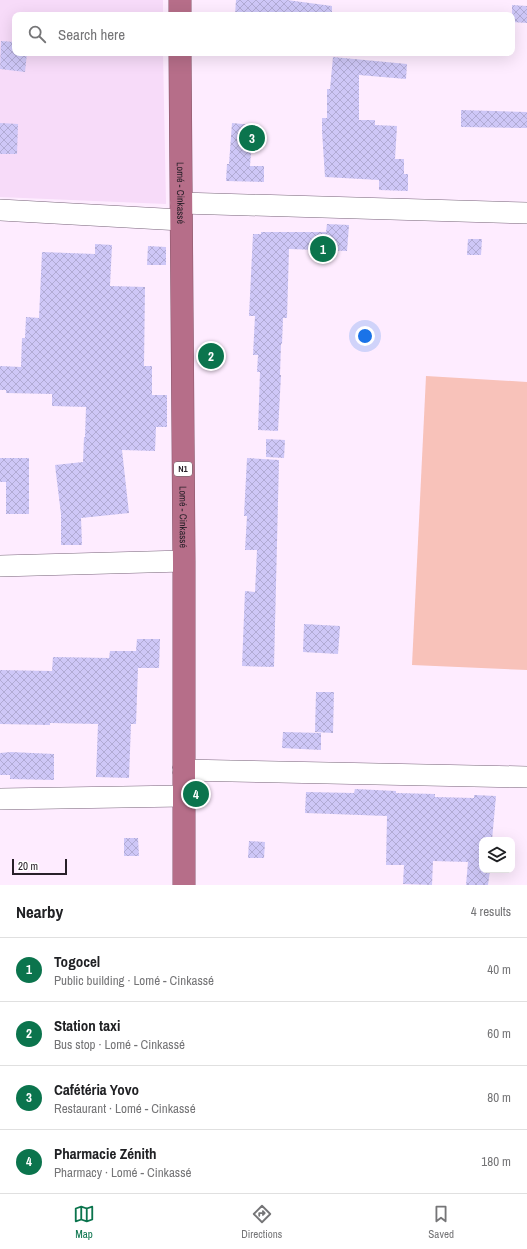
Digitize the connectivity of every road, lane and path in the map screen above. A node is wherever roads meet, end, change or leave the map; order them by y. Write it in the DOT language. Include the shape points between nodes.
graph roads {
  1 [pos="180,0"];
  2 [pos="180,12"];
  3 [pos="180,56"];
  4 [pos="0,210"];
  5 [pos="181,211"];
  6 [pos="527,214"];
  7 [pos="184,561"];
  8 [pos="0,566"];
  9 [pos="184,770"];
  10 [pos="527,777"];
  11 [pos="184,796"];
  12 [pos="0,799"];
  13 [pos="184,885"];
  1 -- 2 [label="highway"];
  3 -- 5 [label="highway, Lomé - Cinkassé / N1"];
  4 -- 5 [label="street"];
  5 -- 6 [label="street"];
  5 -- 7 [label="highway, Lomé - Cinkassé / N1"];
  7 -- 8 [label="street"];
  7 -- 9 [label="highway, Lomé - Cinkassé / N1"];
  9 -- 10 [label="street"];
  9 -- 11 [label="highway, Lomé - Cinkassé / N1"];
  11 -- 12 [label="street"];
  11 -- 13 [label="highway, Lomé - Cinkassé / N1"];
}
